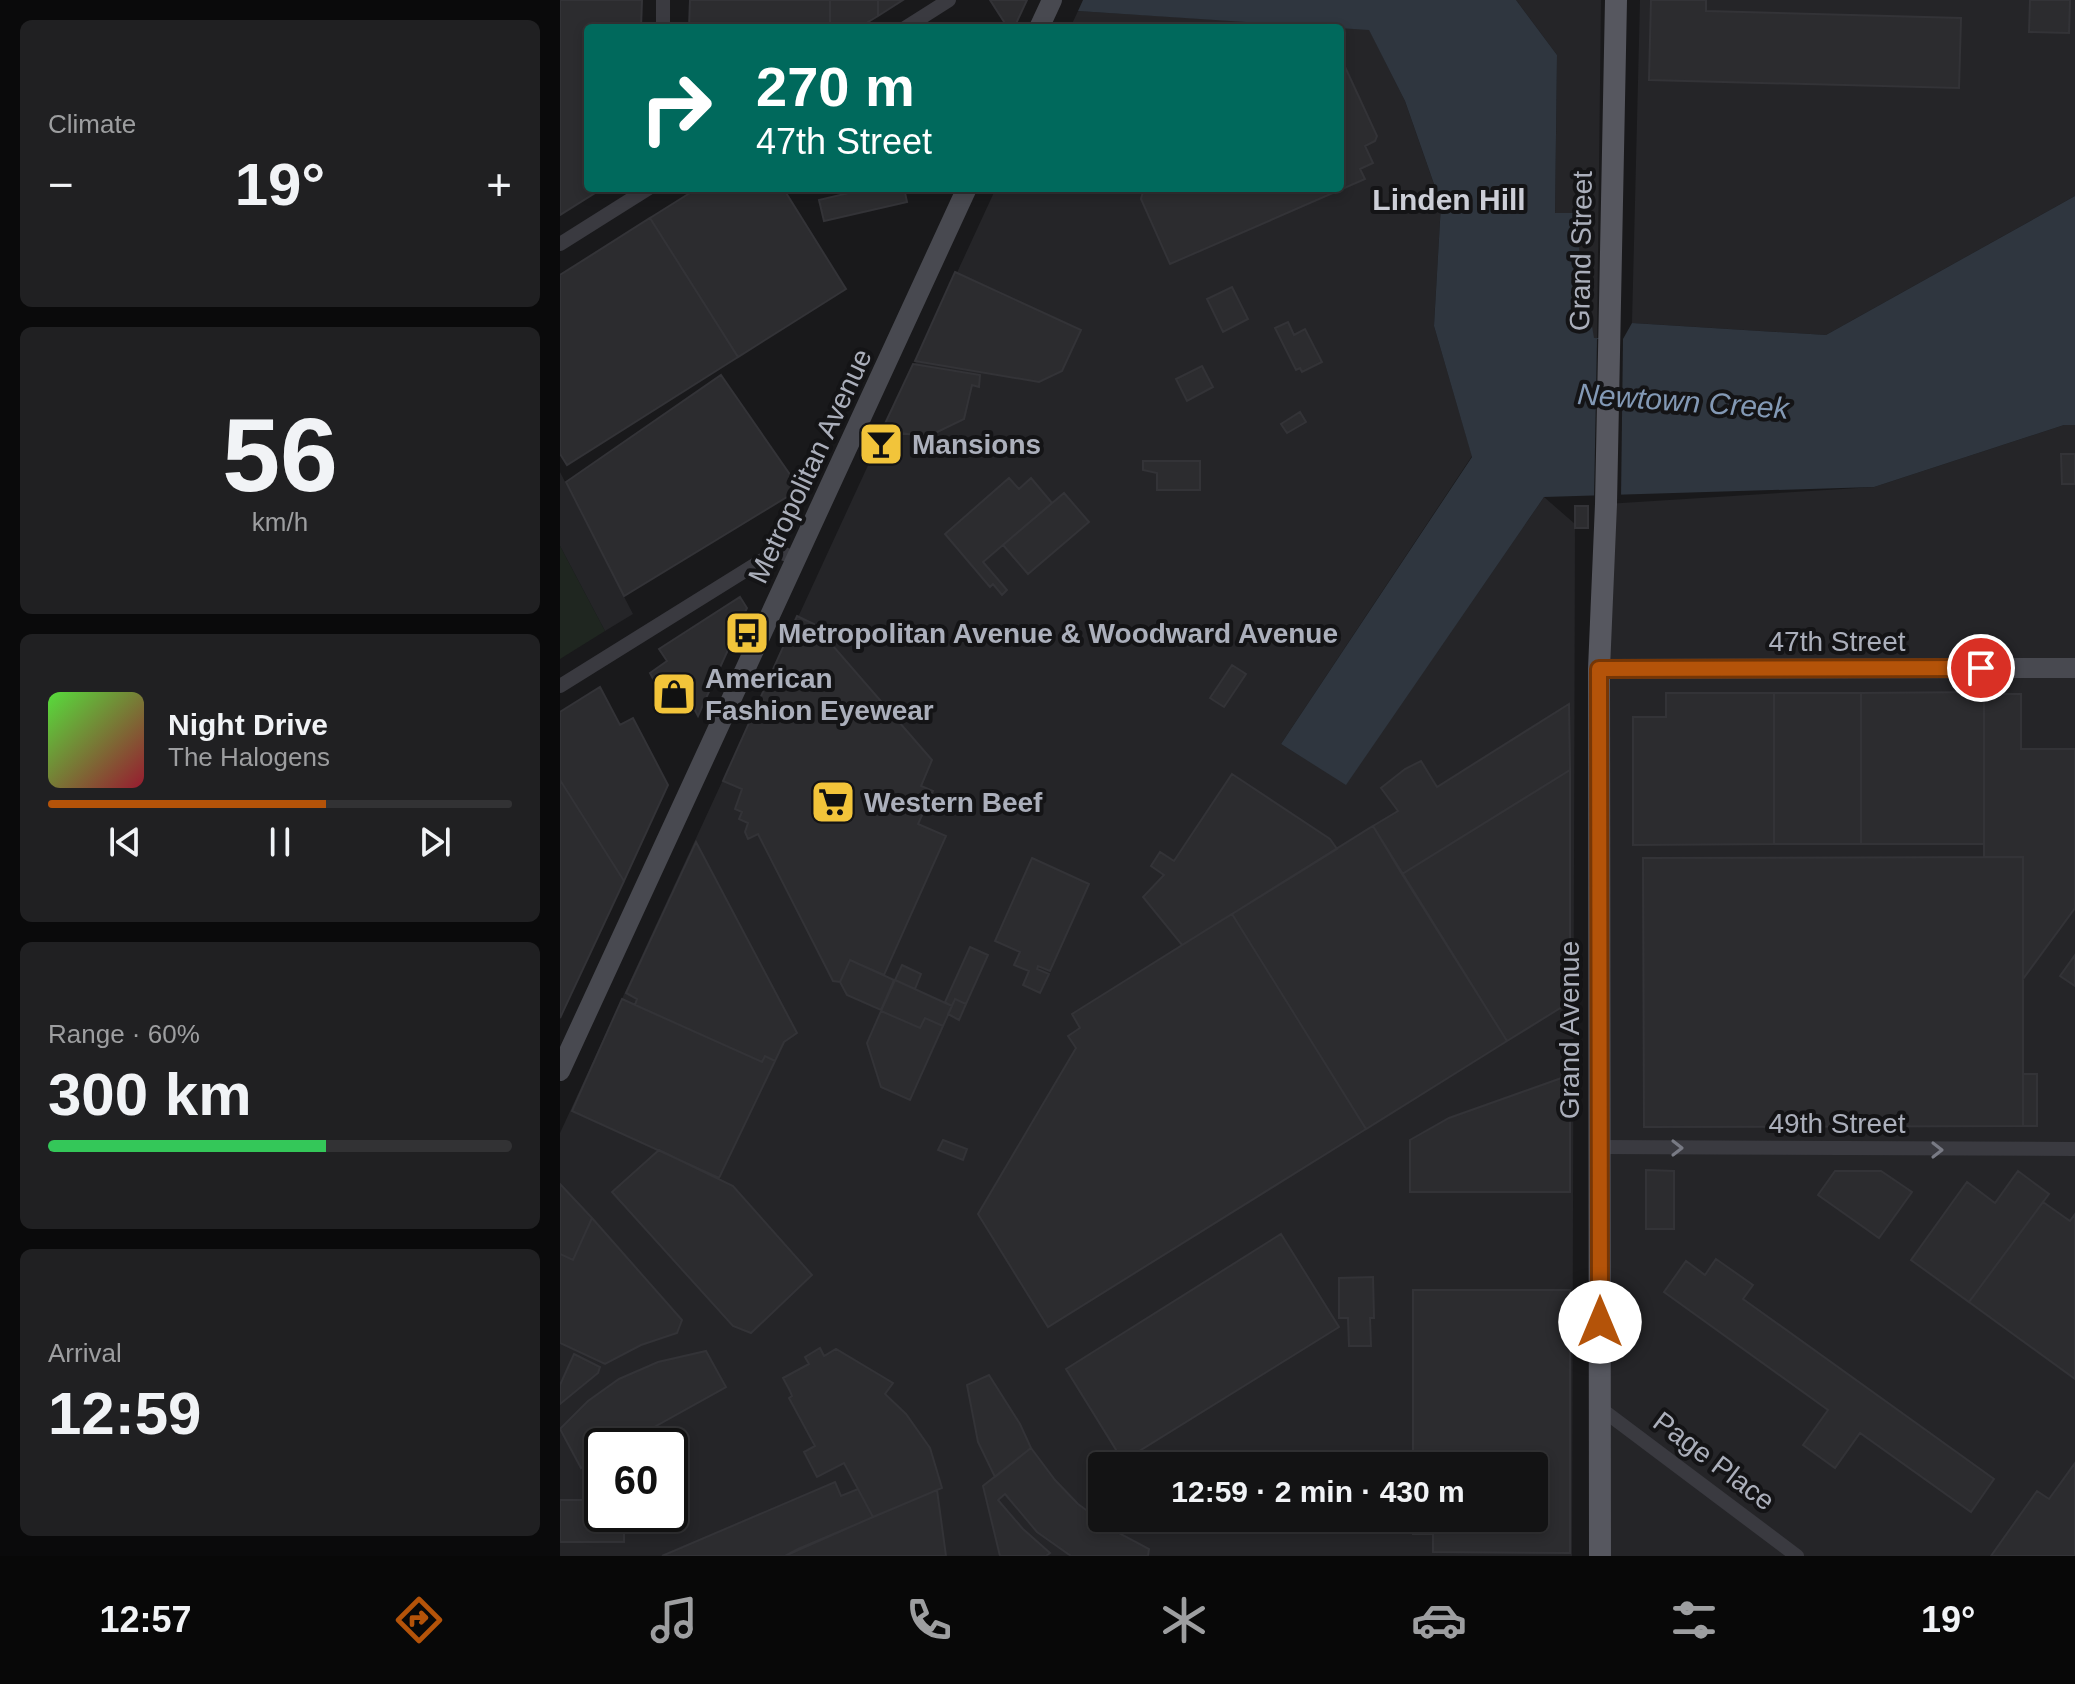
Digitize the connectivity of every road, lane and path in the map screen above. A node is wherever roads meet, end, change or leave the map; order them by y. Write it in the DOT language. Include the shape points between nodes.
graph roads {
  1 [pos="663,0"];
  2 [pos="949,0"];
  3 [pos="1052,0"];
  4 [pos="1616,0"];
  5 [pos="663,24"];
  6 [pos="911,24"];
  7 [pos="1041,24"];
  8 [pos="643,192"];
  9 [pos="965,192"];
  10 [pos="560,244"];
  11 [pos="1606,504"];
  12 [pos="797,559"];
  13 [pos="2075,668"];
  14 [pos="1599,669"];
  15 [pos="560,686"];
  16 [pos="560,1071"];
  17 [pos="1599,1147"];
  18 [pos="2075,1149"];
  19 [pos="1600,1408"];
  20 [pos="1600,1556"];
  21 [pos="1797,1556"];
  1 -- 5 [label="street"];
  2 -- 6 [label="street"];
  3 -- 7 [label="main road"];
  4 -- 11 [label="main road, Grand Street"];
  8 -- 10 [label="street"];
  9 -- 12 [label="main road, Metropolitan Avenue"];
  11 -- 14 [label="main road, Grand Avenue"];
  12 -- 15 [label="street" via="777,551"];
  12 -- 16 [label="main road, Metropolitan Avenue"];
  13 -- 14 [label="main road, 47th Street"];
  14 -- 17 [label="main road, Grand Avenue"];
  17 -- 18 [label="street, 49th Street, one-way"];
  17 -- 19 [label="main road, Grand Avenue"];
  19 -- 20 [label="main road, Grand Avenue"];
  19 -- 21 [label="street, Page Place"];
}
